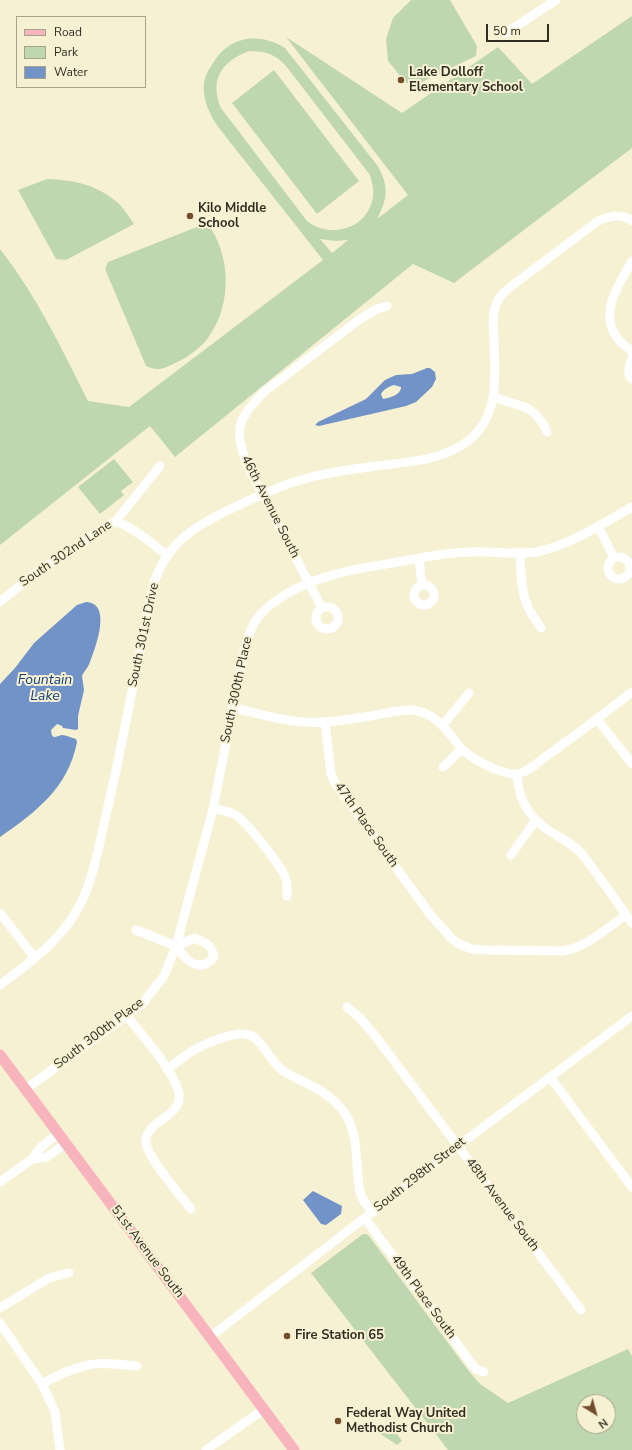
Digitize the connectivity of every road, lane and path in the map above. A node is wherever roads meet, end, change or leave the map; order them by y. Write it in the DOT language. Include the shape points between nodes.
graph roads {
  1 [pos="556,0"];
  2 [pos="506,32"];
  3 [pos="632,221"];
  4 [pos="632,261"];
  5 [pos="387,306"];
  6 [pos="632,351"];
  7 [pos="632,357"];
  8 [pos="632,379"];
  9 [pos="494,397"];
  10 [pos="547,432"];
  11 [pos="160,466"];
  12 [pos="261,494"];
  13 [pos="632,507"];
  14 [pos="114,522"];
  15 [pos="598,526"];
  16 [pos="520,552"];
  17 [pos="167,555"];
  18 [pos="419,558"];
  19 [pos="614,558"];
  20 [pos="308,583"];
  21 [pos="422,585"];
  22 [pos="0,602"];
  23 [pos="322,608"];
  24 [pos="541,628"];
  25 [pos="632,692"];
  26 [pos="469,693"];
  27 [pos="232,708"];
  28 [pos="597,718"];
  29 [pos="325,722"];
  30 [pos="443,725"];
  31 [pos="462,749"];
  32 [pos="632,764"];
  33 [pos="443,767"];
  34 [pos="516,774"];
  35 [pos="213,808"];
  36 [pos="536,820"];
  37 [pos="512,855"];
  38 [pos="287,896"];
  39 [pos="0,913"];
  40 [pos="626,914"];
  41 [pos="632,923"];
  42 [pos="136,930"];
  43 [pos="176,946"];
  44 [pos="35,958"];
  45 [pos="0,985"];
  46 [pos="347,1007"];
  47 [pos="127,1016"];
  48 [pos="632,1016"];
  49 [pos="0,1055"];
  50 [pos="167,1069"];
  51 [pos="550,1077"];
  52 [pos="26,1089"];
  53 [pos="59,1133"];
  54 [pos="66,1143"];
  55 [pos="458,1146"];
  56 [pos="32,1159"];
  57 [pos="0,1182"];
  58 [pos="632,1187"];
  59 [pos="191,1209"];
  60 [pos="369,1215"];
  61 [pos="69,1273"];
  62 [pos="0,1308"];
  63 [pos="581,1310"];
  64 [pos="0,1323"];
  65 [pos="210,1337"];
  66 [pos="138,1366"];
  67 [pos="484,1372"];
  68 [pos="42,1384"];
  69 [pos="264,1409"];
  70 [pos="60,1450"];
  71 [pos="206,1450"];
  72 [pos="294,1450"];
  1 -- 2 [label="street"];
  3 -- 9 [label="street, South 301st Drive" via="617,215 598,221 500,296 493,313"];
  4 -- 6 [label="street" via="612,298 609,316 617,338"];
  5 -- 12 [label="street, 46th Avenue South" via="360,319 310,356 264,392 244,416 239,426 241,448"];
  7 -- 8 [label="street" via="628,371"];
  9 -- 10 [label="street" via="532,411 541,420"];
  9 -- 12 [label="street, South 301st Drive" via="490,412 479,430 452,451 428,458 318,476"];
  11 -- 14 [label="street, South 302nd Lane"];
  12 -- 17 [label="street, South 301st Drive" via="194,529"];
  12 -- 20 [label="street, 46th Avenue South"];
  13 -- 15 [label="street, South 300th Place"];
  14 -- 17 [label="street" via="131,529"];
  14 -- 22 [label="street, South 302nd Lane" via="34,574"];
  15 -- 16 [label="street, South 300th Place" via="556,546 534,552"];
  15 -- 19 [label="street"];
  16 -- 18 [label="street, South 300th Place" via="450,553"];
  16 -- 24 [label="street" via="524,598"];
  17 -- 44 [label="street, South 301st Drive" via="158,569 152,586 118,764 96,859 85,894 63,931"];
  18 -- 20 [label="street, South 300th Place" via="334,573"];
  18 -- 21 [label="street"];
  20 -- 23 [label="street, 46th Avenue South"];
  20 -- 27 [label="street, South 300th Place" via="272,603 255,621 244,651"];
  25 -- 28 [label="street"];
  26 -- 30 [label="street"];
  27 -- 29 [label="street" via="300,722"];
  27 -- 35 [label="street, South 300th Place"];
  28 -- 32 [label="street"];
  28 -- 34 [label="street" via="536,763"];
  29 -- 30 [label="street" via="412,710 426,713"];
  29 -- 40 [label="street, 47th Place South" via="335,783 429,913 452,939 467,947 485,950 570,950 590,940"];
  30 -- 31 [label="street"];
  31 -- 33 [label="street"];
  31 -- 34 [label="street" via="477,761"];
  34 -- 36 [label="street" via="526,810"];
  35 -- 38 [label="street" via="232,813 248,826 283,872 287,881"];
  35 -- 43 [label="street, South 300th Place"];
  36 -- 37 [label="street"];
  36 -- 40 [label="street" via="578,850"];
  39 -- 44 [label="street"];
  40 -- 41 [label="street"];
  42 -- 43 [label="street"];
  43 -- 47 [label="street, South 300th Place" via="160,982 142,1004"];
  44 -- 45 [label="street, South 301st Drive"];
  46 -- 55 [label="street, 48th Avenue South" via="376,1037"];
  47 -- 50 [label="street"];
  47 -- 52 [label="street, South 300th Place"];
  48 -- 51 [label="street, South 298th Street"];
  49 -- 52 [label="main road, 51st Avenue South"];
  50 -- 59 [label="street" via="179,1095 177,1104 173,1111 149,1131 146,1143 153,1158"];
  50 -- 60 [label="street, 49th Place South" via="189,1053 208,1044 236,1034 251,1035 280,1068 321,1091 341,1108 356,1139 360,1192"];
  51 -- 55 [label="street, South 298th Street"];
  51 -- 58 [label="street"];
  52 -- 53 [label="main road, 51st Avenue South"];
  53 -- 54 [label="main road, 51st Avenue South"];
  53 -- 56 [label="street" via="41,1146"];
  54 -- 56 [label="street" via="47,1157"];
  54 -- 65 [label="main road, 51st Avenue South"];
  55 -- 60 [label="street, South 298th Street"];
  55 -- 63 [label="street, 48th Avenue South"];
  56 -- 57 [label="street"];
  60 -- 65 [label="street, South 298th Street"];
  60 -- 67 [label="street, 49th Place South" via="471,1363 476,1369"];
  61 -- 62 [label="street" via="49,1278"];
  64 -- 68 [label="street"];
  65 -- 69 [label="main road, 51st Avenue South"];
  66 -- 68 [label="street" via="86,1365 60,1374"];
  68 -- 70 [label="street" via="55,1412"];
  69 -- 71 [label="street"];
  69 -- 72 [label="main road, 51st Avenue South"];
}
